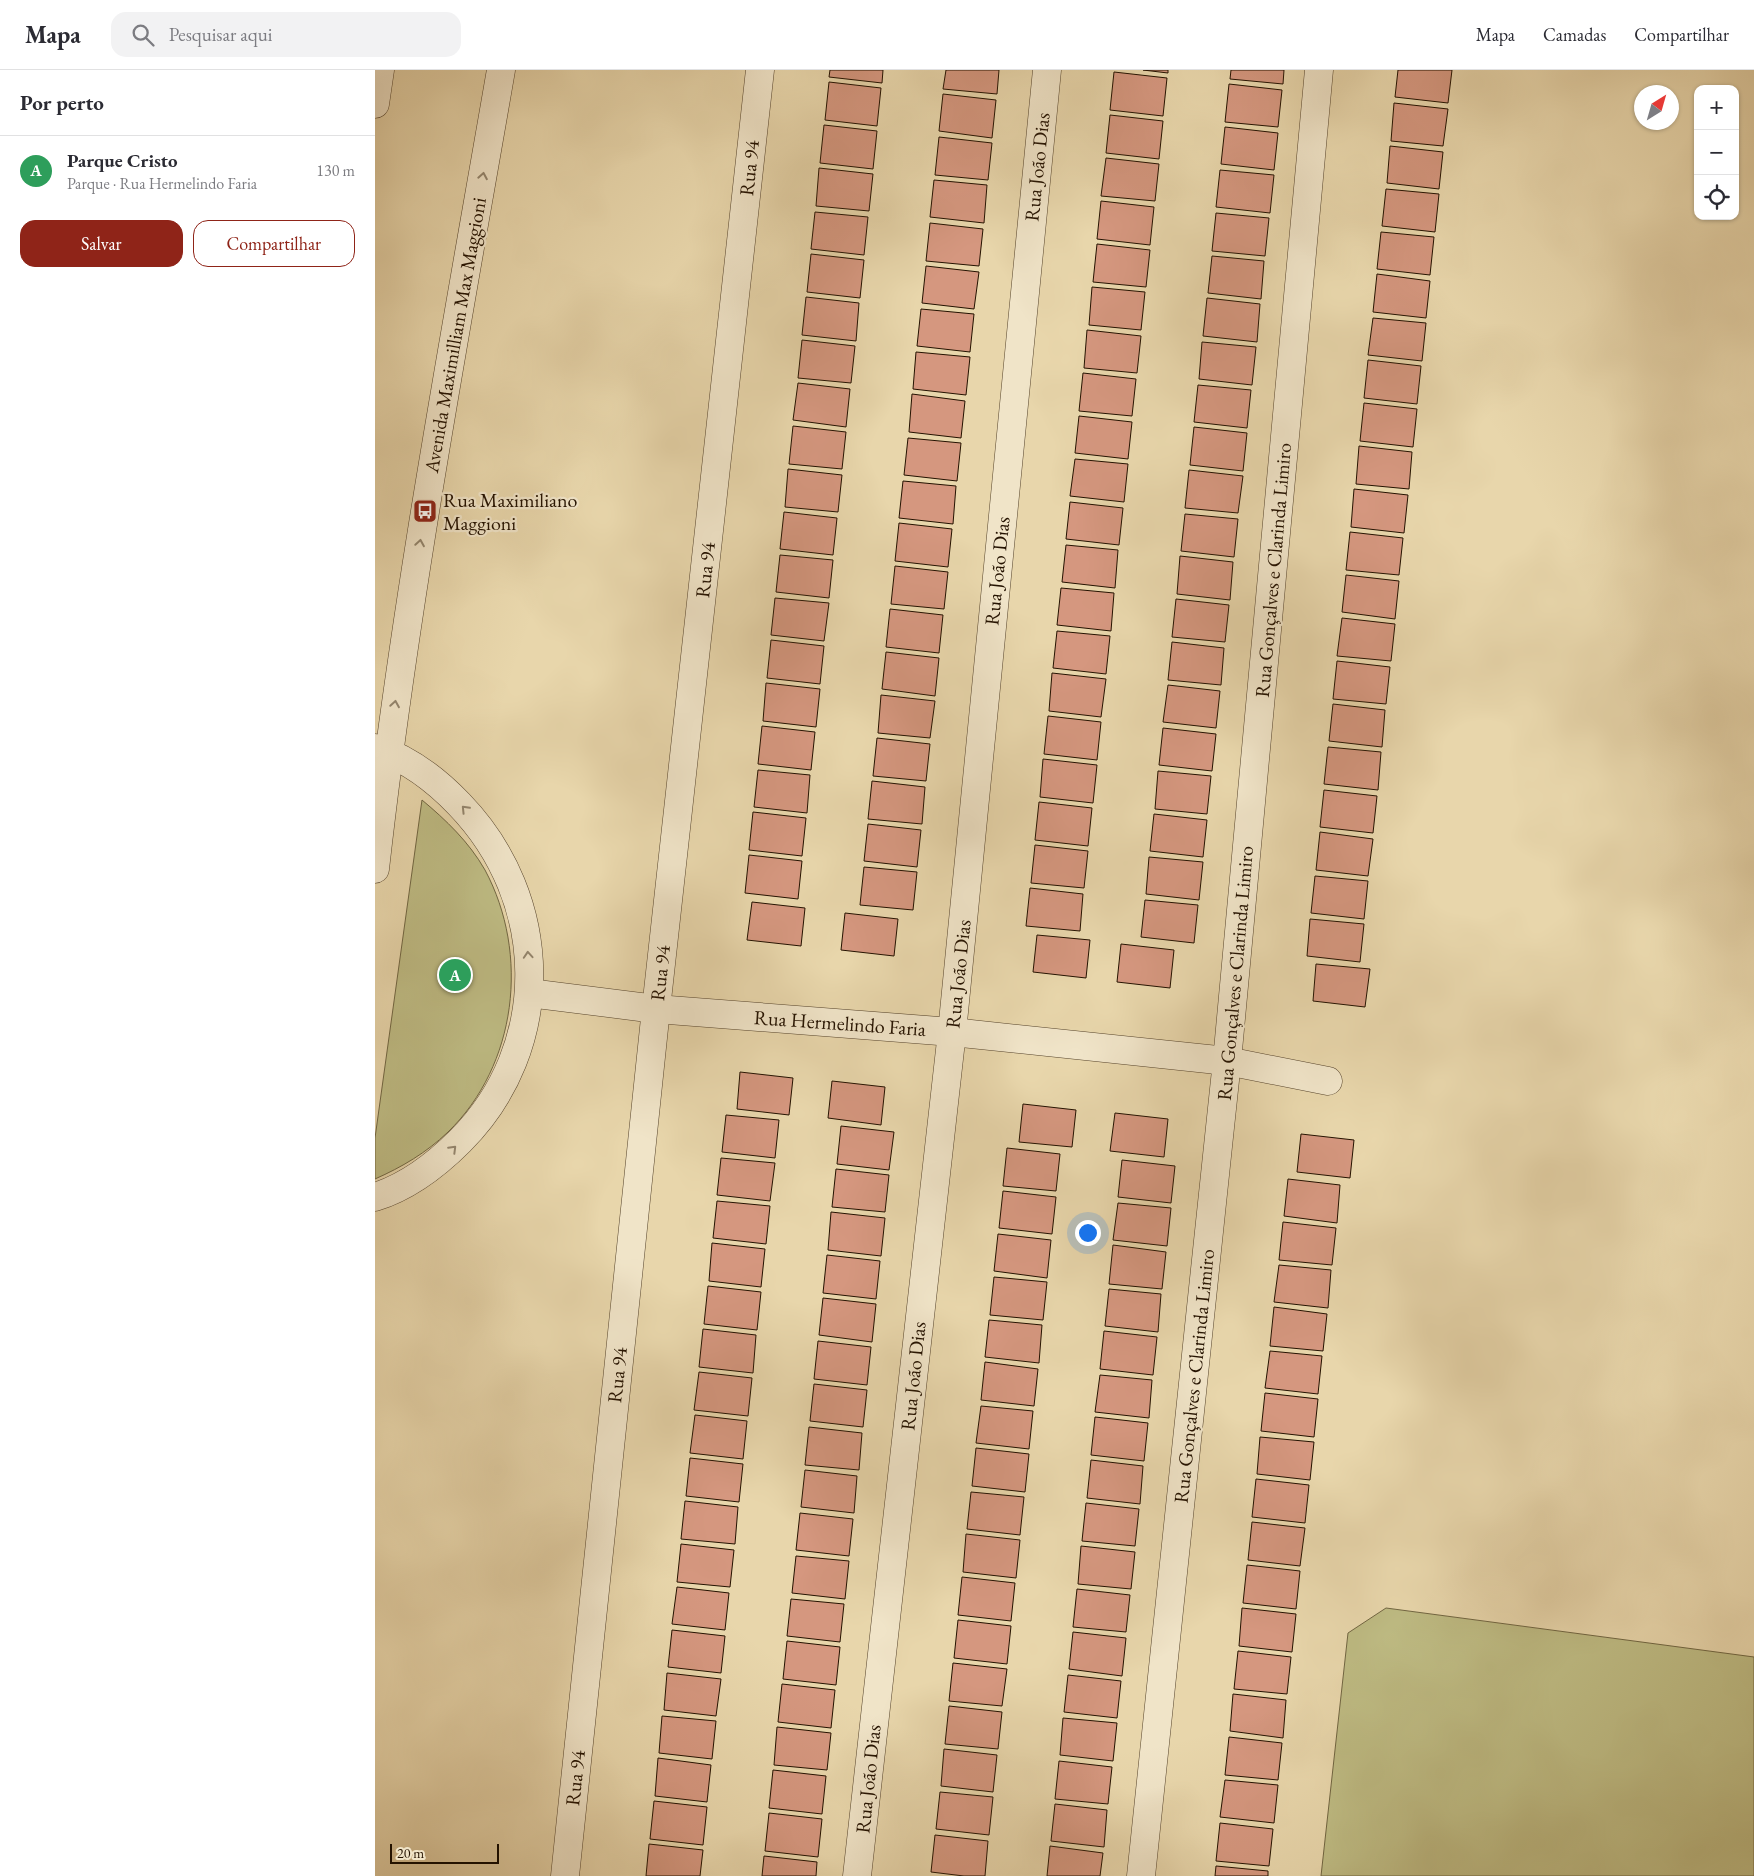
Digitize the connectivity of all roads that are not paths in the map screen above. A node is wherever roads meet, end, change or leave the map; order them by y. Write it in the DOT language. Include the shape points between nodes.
graph roads {
  1 [pos="380,70"];
  2 [pos="501,70"];
  3 [pos="760,70"];
  4 [pos="1047,70"];
  5 [pos="1319,70"];
  6 [pos="375,104"];
  7 [pos="381,750"];
  8 [pos="375,869"];
  9 [pos="529,993"];
  10 [pos="656,1009"];
  11 [pos="952,1032"];
  12 [pos="1227,1061"];
  13 [pos="1328,1081"];
  14 [pos="375,1197"];
  15 [pos="565,1876"];
  16 [pos="857,1876"];
  17 [pos="1141,1876"];
  1 -- 6 [label="street"];
  7 -- 2 [label="street, Avenida Maximilliam Max Maggioni, one-way"];
  3 -- 10 [label="street, Rua 94"];
  4 -- 11 [label="street, Rua João Dias"];
  5 -- 12 [label="street, Rua Gonçalves e Clarinda Limiro"];
  7 -- 8 [label="street, Avenida Maximilliam Max Maggioni"];
  9 -- 7 [label="street, one-way" via="529,954 523,917 512,881 494,847 446,790 415,767"];
  9 -- 10 [label="street, Rua Hermelindo Faria"];
  14 -- 9 [label="street, one-way" via="414,1178 445,1156 472,1129 494,1099 511,1066 523,1029"];
  10 -- 11 [label="street, Rua Hermelindo Faria"];
  10 -- 15 [label="street, Rua 94"];
  11 -- 12 [label="street, Rua Hermelindo Faria"];
  11 -- 16 [label="street, Rua João Dias"];
  12 -- 13 [label="street, Rua Hermelindo Faria"];
  12 -- 17 [label="street, Rua Gonçalves e Clarinda Limiro"];
}
